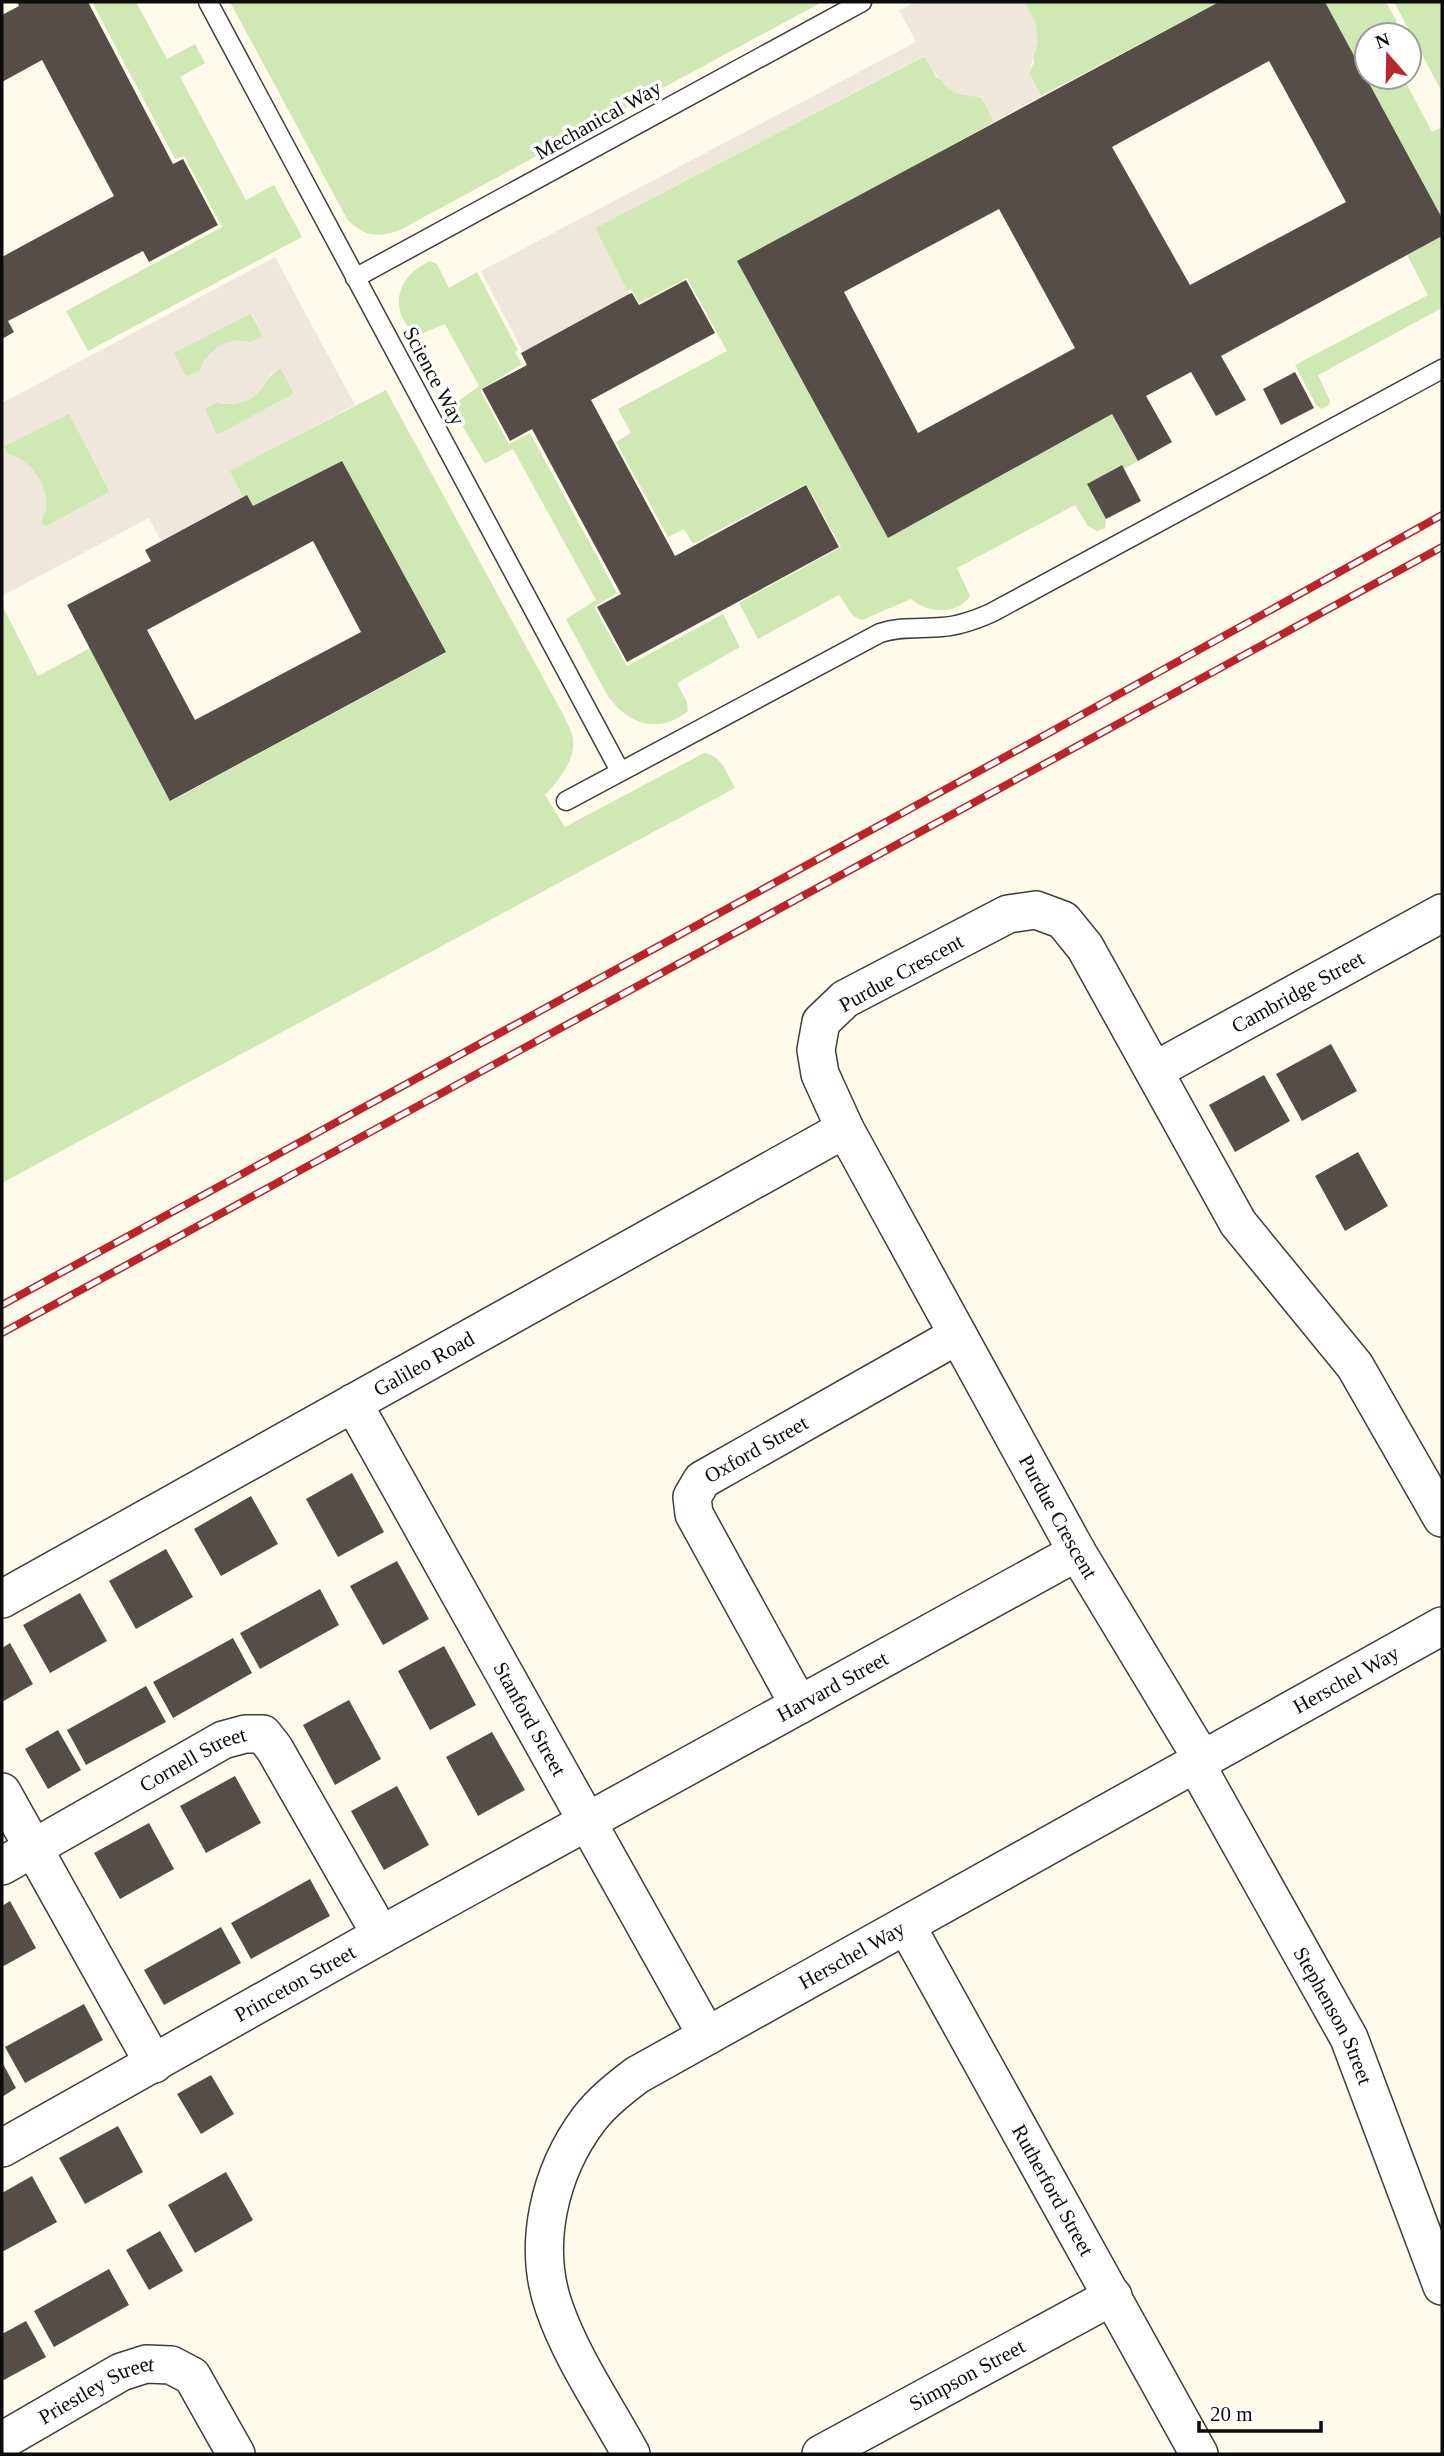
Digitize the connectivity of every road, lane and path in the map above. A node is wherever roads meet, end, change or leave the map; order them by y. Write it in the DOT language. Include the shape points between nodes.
graph roads {
  1 [pos="208,2"];
  2 [pos="862,2"];
  3 [pos="355,278"];
  4 [pos="1442,369"];
  5 [pos="620,771"];
  6 [pos="566,802"];
  7 [pos="1442,914"];
  8 [pos="1154,1071"];
  9 [pos="845,1129"];
  10 [pos="958,1335"];
  11 [pos="353,1403"];
  12 [pos="1442,1518"];
  13 [pos="1077,1552"];
  14 [pos="2,1599"];
  15 [pos="1442,1626"];
  16 [pos="799,1705"];
  17 [pos="1202,1759"];
  18 [pos="2,1792"];
  19 [pos="589,1822"];
  20 [pos="17,1858"];
  21 [pos="906,1925"];
  22 [pos="382,1935"];
  23 [pos="707,2036"];
  24 [pos="154,2064"];
  25 [pos="2,2148"];
  26 [pos="1442,2286"];
  27 [pos="1113,2296"];
  28 [pos="2,2441"];
  29 [pos="236,2454"];
  30 [pos="631,2454"];
  31 [pos="821,2454"];
  32 [pos="1199,2454"];
  1 -- 3 [label="lane, Science Way"];
  2 -- 3 [label="lane, Mechanical Way"];
  3 -- 5 [label="lane, Science Way"];
  4 -- 5 [label="lane" via="991,614 943,627 880,633"];
  5 -- 6 [label="lane"];
  7 -- 8 [label="street, Cambridge Street"];
  8 -- 9 [label="street, Purdue Crescent" via="1085,947 1063,920 1036,910 1008,914 845,999 821,1022 816,1050 820,1074"];
  8 -- 12 [label="street, Purdue Crescent" via="1238,1223 1355,1366"];
  9 -- 10 [label="street, Purdue Crescent"];
  9 -- 11 [label="street, Galileo Road"];
  10 -- 13 [label="street, Purdue Crescent"];
  10 -- 16 [label="street, Oxford Street" via="702,1480 692,1497 694,1514"];
  11 -- 14 [label="street, Galileo Road"];
  11 -- 19 [label="street, Stanford Street"];
  13 -- 16 [label="street, Harvard Street"];
  13 -- 17 [label="street, Purdue Crescent"];
  15 -- 17 [label="street, Herschel Way"];
  16 -- 19 [label="street, Harvard Street"];
  17 -- 21 [label="street, Herschel Way"];
  17 -- 26 [label="street, Stephenson Street" via="1203,1777 1349,2038"];
  18 -- 20 [label="street"];
  19 -- 22 [label="street, Princeton Street"];
  19 -- 23 [label="street, Stanford Street"];
  20 -- 22 [label="street, Cornell Street" via="223,1740 263,1734"];
  20 -- 24 [label="street"];
  21 -- 23 [label="street, Herschel Way"];
  21 -- 27 [label="street, Rutherford Street"];
  22 -- 24 [label="street, Princeton Street"];
  23 -- 30 [label="street, Herschel Way" via="637,2075 590,2117 559,2172 550,2202 546,2271 553,2304 566,2337"];
  24 -- 25 [label="street, Princeton Street"];
  27 -- 31 [label="street, Simpson Street"];
  27 -- 32 [label="street, Rutherford Street"];
  28 -- 29 [label="street, Priestley Street" via="121,2372 146,2364 172,2365 192,2376"];
}
